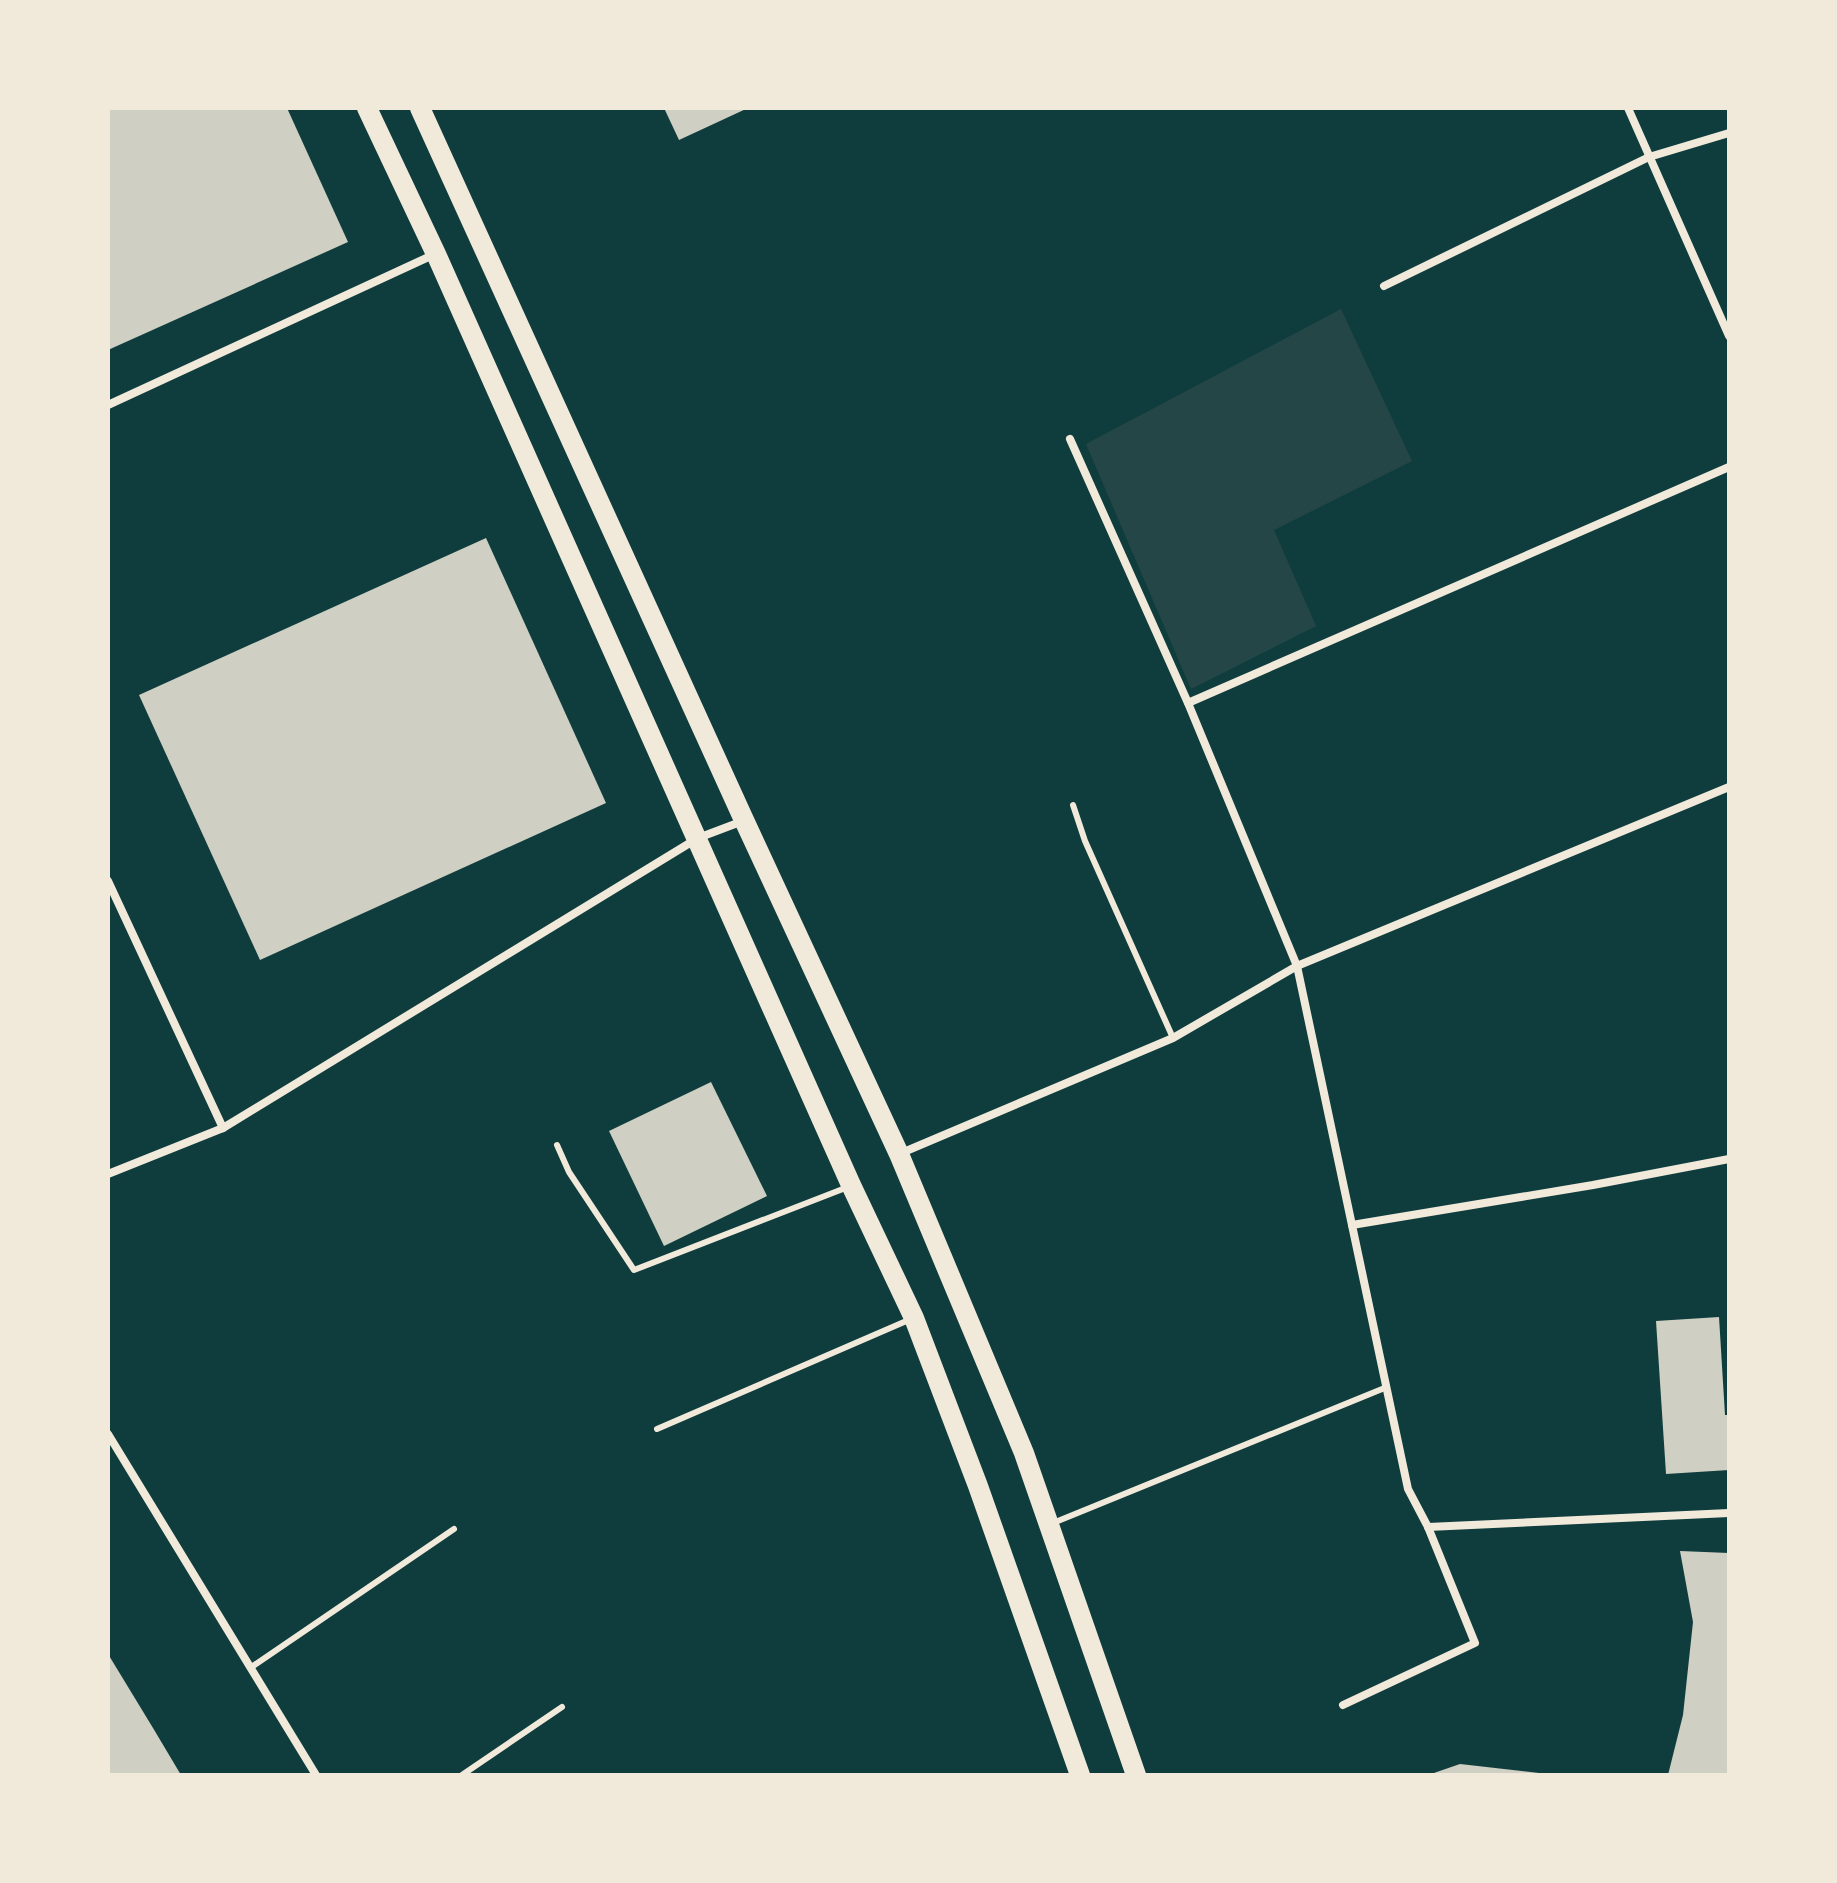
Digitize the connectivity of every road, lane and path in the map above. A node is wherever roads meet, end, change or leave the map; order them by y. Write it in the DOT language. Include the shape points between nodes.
graph roads {
  1 [pos="367,108"];
  2 [pos="420,108"];
  3 [pos="1628,108"];
  4 [pos="1729,133"];
  5 [pos="1649,157"];
  6 [pos="436,254"];
  7 [pos="1384,286"];
  8 [pos="1729,336"];
  9 [pos="108,405"];
  10 [pos="1070,439"];
  11 [pos="1729,467"];
  12 [pos="1188,703"];
  13 [pos="1729,787"];
  14 [pos="1073,805"];
  15 [pos="744,820"];
  16 [pos="698,838"];
  17 [pos="108,881"];
  18 [pos="112,898"];
  19 [pos="1297,966"];
  20 [pos="1173,1038"];
  21 [pos="223,1128"];
  22 [pos="557,1145"];
  23 [pos="899,1154"];
  24 [pos="1729,1159"];
  25 [pos="108,1174"];
  26 [pos="851,1185"];
  27 [pos="1352,1225"];
  28 [pos="914,1318"];
  29 [pos="1387,1387"];
  30 [pos="657,1429"];
  31 [pos="108,1434"];
  32 [pos="1729,1513"];
  33 [pos="1049,1524"];
  34 [pos="1428,1527"];
  35 [pos="454,1529"];
  36 [pos="250,1668"];
  37 [pos="1343,1705"];
  38 [pos="562,1707"];
  39 [pos="316,1775"];
  40 [pos="462,1775"];
  41 [pos="1080,1775"];
  42 [pos="1136,1775"];
  1 -- 6 [label="main road"];
  2 -- 15 [label="main road"];
  3 -- 5 [label="street"];
  4 -- 5 [label="street"];
  5 -- 7 [label="street"];
  5 -- 8 [label="street"];
  6 -- 9 [label="street"];
  6 -- 16 [label="main road"];
  10 -- 12 [label="street"];
  11 -- 12 [label="street"];
  12 -- 19 [label="street"];
  13 -- 19 [label="street"];
  14 -- 20 [label="lane"];
  15 -- 16 [label="street"];
  15 -- 23 [label="main road"];
  16 -- 21 [label="street"];
  16 -- 26 [label="main road"];
  17 -- 18 [label="street"];
  18 -- 21 [label="street"];
  19 -- 20 [label="street"];
  19 -- 27 [label="street"];
  20 -- 23 [label="street"];
  21 -- 25 [label="street"];
  22 -- 26 [label="lane" via="634,1270"];
  23 -- 33 [label="main road"];
  24 -- 27 [label="street"];
  26 -- 28 [label="main road"];
  27 -- 29 [label="street"];
  28 -- 30 [label="lane"];
  28 -- 41 [label="main road"];
  29 -- 33 [label="lane"];
  29 -- 34 [label="street" via="1408,1489"];
  31 -- 36 [label="street"];
  32 -- 34 [label="street"];
  33 -- 42 [label="main road"];
  34 -- 37 [label="street" via="1475,1643"];
  35 -- 36 [label="lane"];
  36 -- 39 [label="street"];
  38 -- 40 [label="lane"];
}
